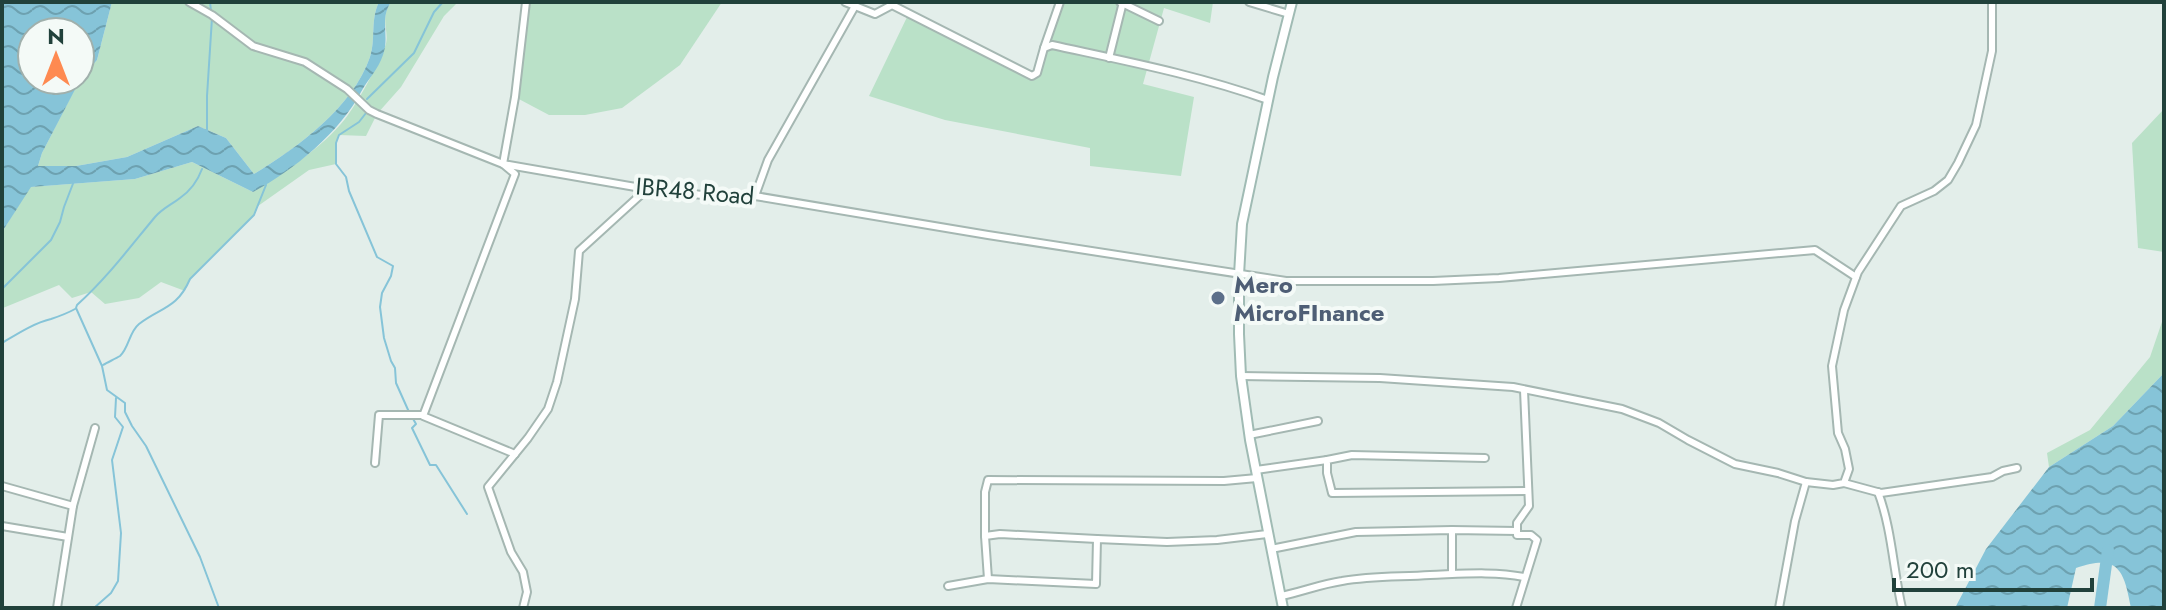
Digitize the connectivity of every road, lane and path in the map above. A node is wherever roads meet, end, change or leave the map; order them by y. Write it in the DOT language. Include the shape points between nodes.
graph roads {
  1 [pos="189,2"];
  2 [pos="526,2"];
  3 [pos="845,2"];
  4 [pos="1060,2"];
  5 [pos="1122,2"];
  6 [pos="1249,2"];
  7 [pos="1292,2"];
  8 [pos="1992,2"];
  9 [pos="855,6"];
  10 [pos="1289,14"];
  11 [pos="1159,21"];
  12 [pos="1044,48"];
  13 [pos="1109,58"];
  14 [pos="1268,100"];
  15 [pos="503,164"];
  16 [pos="647,189"];
  17 [pos="755,196"];
  18 [pos="1239,275"];
  19 [pos="1856,277"];
  20 [pos="1241,376"];
  21 [pos="1524,390"];
  22 [pos="423,415"];
  23 [pos="1318,421"];
  24 [pos="95,428"];
  25 [pos="1249,435"];
  26 [pos="515,454"];
  27 [pos="1485,458"];
  28 [pos="1327,460"];
  29 [pos="375,463"];
  30 [pos="2017,468"];
  31 [pos="1257,474"];
  32 [pos="1806,482"];
  33 [pos="1844,483"];
  34 [pos="2,486"];
  35 [pos="1528,491"];
  36 [pos="1878,492"];
  37 [pos="73,506"];
  38 [pos="2,526"];
  39 [pos="1452,530"];
  40 [pos="1517,531"];
  41 [pos="1267,534"];
  42 [pos="985,536"];
  43 [pos="68,537"];
  44 [pos="1097,539"];
  45 [pos="1271,549"];
  46 [pos="1452,573"];
  47 [pos="1524,577"];
  48 [pos="988,579"];
  49 [pos="948,586"];
  50 [pos="1281,596"];
  51 [pos="57,608"];
  52 [pos="523,608"];
  53 [pos="1283,608"];
  54 [pos="1516,608"];
  55 [pos="1779,608"];
  56 [pos="1902,608"];
  1 -- 15 [label="street, IBR48 Road" via="253,46 305,62 377,114"];
  2 -- 15 [label="street"];
  3 -- 9 [label="street"];
  4 -- 12 [label="street"];
  5 -- 11 [label="street"];
  5 -- 13 [label="street"];
  6 -- 10 [label="street"];
  7 -- 10 [label="main road"];
  8 -- 19 [label="street" via="1992,51 1976,125 1958,163 1934,191 1901,206"];
  9 -- 12 [label="street" via="875,14 892,5 1032,76"];
  9 -- 17 [label="street" via="768,160"];
  10 -- 14 [label="main road"];
  12 -- 13 [label="street" via="1052,45"];
  13 -- 14 [label="street" via="1218,82"];
  14 -- 18 [label="main road" via="1242,224"];
  15 -- 16 [label="street, IBR48 Road"];
  15 -- 22 [label="street" via="515,174"];
  16 -- 17 [label="street, IBR48 Road"];
  16 -- 26 [label="street" via="579,251 574,308 557,382 541,421"];
  17 -- 18 [label="street, IBR48 Road"];
  18 -- 19 [label="street, IBR48 Road" via="1286,281 1433,281 1815,250"];
  18 -- 20 [label="main road"];
  19 -- 33 [label="street" via="1832,366 1838,433 1849,469"];
  20 -- 21 [label="street" via="1380,378"];
  20 -- 25 [label="main road"];
  21 -- 32 [label="street" via="1622,409 1735,464"];
  21 -- 35 [label="street"];
  22 -- 26 [label="street"];
  22 -- 29 [label="street" via="379,415"];
  23 -- 25 [label="street"];
  24 -- 37 [label="street"];
  25 -- 31 [label="main road"];
  26 -- 52 [label="street" via="488,487 523,572"];
  27 -- 28 [label="street" via="1352,455"];
  28 -- 31 [label="street"];
  28 -- 35 [label="street" via="1332,493"];
  30 -- 36 [label="street" via="1992,477"];
  31 -- 41 [label="main road"];
  31 -- 42 [label="street" via="1224,481 988,480"];
  32 -- 33 [label="street"];
  32 -- 55 [label="street"];
  33 -- 36 [label="street"];
  34 -- 37 [label="street"];
  35 -- 40 [label="street" via="1529,506"];
  36 -- 56 [label="street"];
  37 -- 43 [label="street"];
  38 -- 43 [label="street"];
  39 -- 40 [label="street"];
  39 -- 45 [label="street" via="1356,532"];
  39 -- 46 [label="street"];
  40 -- 47 [label="street" via="1537,540"];
  41 -- 44 [label="street" via="1179,542"];
  41 -- 45 [label="main road"];
  42 -- 44 [label="street"];
  42 -- 48 [label="street"];
  43 -- 51 [label="street"];
  44 -- 48 [label="street" via="1096,584"];
  45 -- 50 [label="main road"];
  46 -- 47 [label="street"];
  46 -- 50 [label="street" via="1338,581"];
  47 -- 54 [label="street"];
  48 -- 49 [label="street"];
  50 -- 53 [label="main road"];
}
